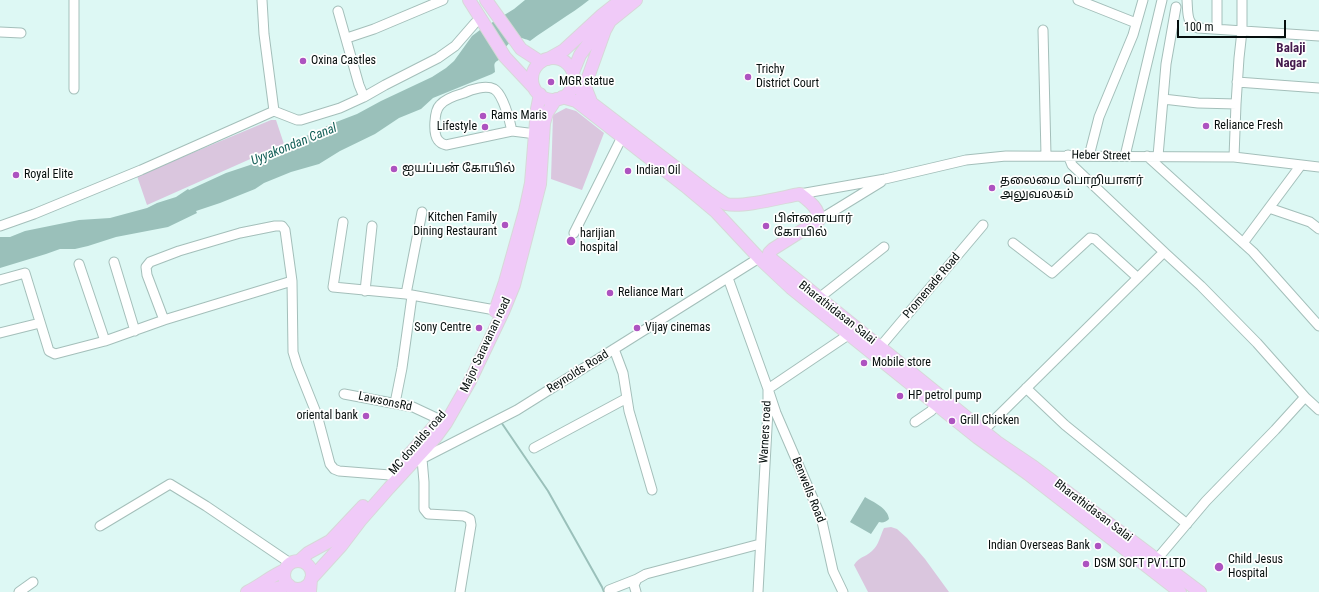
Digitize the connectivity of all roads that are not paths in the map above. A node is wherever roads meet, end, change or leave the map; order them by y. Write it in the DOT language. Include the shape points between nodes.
graph roads {
  1 [pos="74,0"];
  2 [pos="262,0"];
  3 [pos="443,0"];
  4 [pos="469,0"];
  5 [pos="486,0"];
  6 [pos="621,0"];
  7 [pos="636,0"];
  8 [pos="1078,0"];
  9 [pos="1143,0"];
  10 [pos="1162,0"];
  11 [pos="1187,0"];
  12 [pos="1217,0"];
  13 [pos="1242,0"];
  14 [pos="1176,7"];
  15 [pos="338,11"];
  16 [pos="481,19"];
  17 [pos="610,21"];
  18 [pos="1136,23"];
  19 [pos="1217,29"];
  20 [pos="1043,30"];
  21 [pos="1242,31"];
  22 [pos="0,32"];
  23 [pos="21,33"];
  24 [pos="1319,36"];
  25 [pos="347,38"];
  26 [pos="544,61"];
  27 [pos="573,76"];
  28 [pos="1237,82"];
  29 [pos="1319,88"];
  30 [pos="74,89"];
  31 [pos="537,91"];
  32 [pos="364,97"];
  33 [pos="1163,99"];
  34 [pos="556,101"];
  35 [pos="593,104"];
  36 [pos="1236,104"];
  37 [pos="274,111"];
  38 [pos="512,131"];
  39 [pos="536,134"];
  40 [pos="622,137"];
  41 [pos="1046,155"];
  42 [pos="1068,155"];
  43 [pos="1089,156"];
  44 [pos="1125,156"];
  45 [pos="1147,156"];
  46 [pos="1158,156"];
  47 [pos="1234,157"];
  48 [pos="1301,165"];
  49 [pos="1319,167"];
  50 [pos="885,180"];
  51 [pos="800,194"];
  52 [pos="725,203"];
  53 [pos="1270,208"];
  54 [pos="422,212"];
  55 [pos="716,212"];
  56 [pos="819,220"];
  57 [pos="343,222"];
  58 [pos="983,225"];
  59 [pos="0,226"];
  60 [pos="372,226"];
  61 [pos="1319,230"];
  62 [pos="574,233"];
  63 [pos="1013,243"];
  64 [pos="1243,243"];
  65 [pos="884,247"];
  66 [pos="1164,252"];
  67 [pos="759,258"];
  68 [pos="114,262"];
  69 [pos="79,264"];
  70 [pos="728,278"];
  71 [pos="1138,278"];
  72 [pos="0,280"];
  73 [pos="292,281"];
  74 [pos="365,291"];
  75 [pos="409,295"];
  76 [pos="819,298"];
  77 [pos="495,310"];
  78 [pos="164,320"];
  79 [pos="40,323"];
  80 [pos="1319,326"];
  81 [pos="134,331"];
  82 [pos="853,332"];
  83 [pos="0,333"];
  84 [pos="105,341"];
  85 [pos="880,347"];
  86 [pos="614,350"];
  87 [pos="1026,388"];
  88 [pos="768,390"];
  89 [pos="344,394"];
  90 [pos="1305,397"];
  91 [pos="627,398"];
  92 [pos="395,403"];
  93 [pos="936,405"];
  94 [pos="1319,410"];
  95 [pos="443,421"];
  96 [pos="915,422"];
  97 [pos="983,431"];
  98 [pos="534,448"];
  99 [pos="422,459"];
  100 [pos="410,465"];
  101 [pos="390,475"];
  102 [pos="652,490"];
  103 [pos="1071,501"];
  104 [pos="1187,524"];
  105 [pos="100,526"];
  106 [pos="336,544"];
  107 [pos="760,544"];
  108 [pos="1157,559"];
  109 [pos="291,565"];
  110 [pos="311,579"];
  111 [pos="637,579"];
  112 [pos="33,582"];
  113 [pos="292,588"];
  114 [pos="252,590"];
  115 [pos="609,590"];
  116 [pos="19,592"];
  117 [pos="310,592"];
  118 [pos="460,592"];
  119 [pos="636,592"];
  120 [pos="758,592"];
  121 [pos="843,592"];
  122 [pos="1180,592"];
  123 [pos="1200,592"];
  1 -- 30 [label="street"];
  2 -- 37 [label="street"];
  3 -- 25 [label="street"];
  4 -- 16 [label="main road"];
  5 -- 26 [label="main road" via="520,49"];
  6 -- 26 [label="main road" via="564,50"];
  7 -- 17 [label="main road"];
  8 -- 18 [label="street"];
  9 -- 18 [label="street"];
  10 -- 44 [label="street"];
  11 -- 19 [label="street" via="1189,22 1192,26"];
  12 -- 19 [label="street"];
  13 -- 21 [label="street"];
  14 -- 33 [label="street"];
  15 -- 25 [label="street"];
  16 -- 31 [label="main road" via="505,56"];
  16 -- 32 [label="street" via="455,46 438,58"];
  17 -- 27 [label="main road" via="580,55"];
  17 -- 35 [label="main road" via="586,83"];
  18 -- 43 [label="street" via="1099,117"];
  19 -- 21 [label="street"];
  20 -- 41 [label="street"];
  21 -- 24 [label="street"];
  21 -- 28 [label="street"];
  22 -- 23 [label="street"];
  25 -- 32 [label="street" via="349,53"];
  26 -- 27 [label="main road" via="560,59 566,63"];
  26 -- 31 [label="main road" via="536,66 532,77"];
  27 -- 34 [label="main road" via="572,87 568,93"];
  27 -- 35 [label="main road" via="586,98"];
  28 -- 29 [label="street"];
  28 -- 36 [label="street"];
  31 -- 34 [label="main road"];
  31 -- 39 [label="main road, Major Saravanan road"];
  32 -- 37 [label="street" via="305,120 297,120"];
  33 -- 36 [label="street"];
  33 -- 46 [label="street"];
  34 -- 40 [label="main road, Bharathidasan Salai" via="576,101"];
  34 -- 95 [label="main road, Major Saravanan road" via="544,122 540,184 514,285 470,381"];
  35 -- 52 [label="main road"];
  36 -- 47 [label="street"];
  37 -- 59 [label="street" via="141,170"];
  38 -- 38 [label="street" via="504,104 493,88 478,88 462,93 437,108 436,136 442,144"];
  38 -- 39 [label="street"];
  39 -- 77 [label="main road, Major Saravanan road" via="525,211"];
  40 -- 55 [label="main road, Bharathidasan Salai"];
  40 -- 62 [label="street"];
  41 -- 42 [label="street, Heber Street"];
  41 -- 50 [label="street, Heber Street" via="966,160"];
  42 -- 43 [label="street, Heber Street"];
  42 -- 66 [label="street" via="1072,165"];
  43 -- 44 [label="street, Heber Street"];
  44 -- 45 [label="street, Heber Street"];
  45 -- 46 [label="street, Heber Street"];
  45 -- 64 [label="street"];
  46 -- 47 [label="street, Heber Street"];
  47 -- 48 [label="street, Heber Street"];
  48 -- 49 [label="street, Heber Street"];
  48 -- 53 [label="street"];
  50 -- 51 [label="street"];
  50 -- 56 [label="street"];
  51 -- 52 [label="main road" via="749,203"];
  51 -- 56 [label="main road" via="815,208"];
  52 -- 55 [label="street"];
  53 -- 61 [label="street" via="1310,222"];
  53 -- 64 [label="street"];
  54 -- 75 [label="street"];
  55 -- 67 [label="main road, Bharathidasan Salai"];
  56 -- 76 [label="main road, Bharathidasan Salai" via="769,253 769,258"];
  57 -- 74 [label="street" via="334,287"];
  58 -- 85 [label="street, Promenade Road"];
  60 -- 74 [label="street"];
  63 -- 71 [label="street" via="1052,273 1090,238 1096,239"];
  64 -- 80 [label="street"];
  65 -- 76 [label="street"];
  66 -- 71 [label="street"];
  66 -- 90 [label="street" via="1257,343"];
  67 -- 70 [label="street, Reynolds Road"];
  67 -- 82 [label="main road, Bharathidasan Salai" via="790,288"];
  68 -- 81 [label="street"];
  69 -- 84 [label="street"];
  70 -- 86 [label="street, Reynolds Road"];
  70 -- 88 [label="street, Warners road"];
  71 -- 87 [label="street"];
  72 -- 79 [label="street" via="25,273"];
  73 -- 78 [label="street"];
  73 -- 78 [label="street" via="285,230 282,226 240,233 179,251 150,262 146,267"];
  73 -- 101 [label="street" via="293,352 317,415 330,464 339,471"];
  74 -- 75 [label="street"];
  75 -- 77 [label="street"];
  75 -- 92 [label="street" via="402,368"];
  76 -- 82 [label="main road, Bharathidasan Salai"];
  77 -- 95 [label="main road, MC donalds road" via="460,390"];
  78 -- 81 [label="street"];
  79 -- 83 [label="street"];
  79 -- 84 [label="street" via="49,351 52,353"];
  81 -- 84 [label="street"];
  82 -- 85 [label="main road, Bharathidasan Salai"];
  82 -- 88 [label="street"];
  82 -- 93 [label="main road, Bharathidasan Salai"];
  85 -- 97 [label="main road, Bharathidasan Salai"];
  86 -- 91 [label="street" via="623,372"];
  86 -- 99 [label="street, Reynolds Road" via="517,410"];
  87 -- 97 [label="street"];
  87 -- 104 [label="street" via="1065,425"];
  88 -- 107 [label="street, Warners road"];
  88 -- 121 [label="street, Benwells Road" via="821,517 833,571"];
  89 -- 92 [label="street, LawsonsRd"];
  90 -- 94 [label="street"];
  90 -- 104 [label="street"];
  91 -- 98 [label="street"];
  91 -- 102 [label="street"];
  92 -- 95 [label="street, LawsonsRd" via="413,407"];
  93 -- 96 [label="street" via="931,412"];
  93 -- 103 [label="main road, Bharathidasan Salai"];
  95 -- 100 [label="main road, Major Saravanan road" via="435,438"];
  95 -- 101 [label="main road, MC donalds road"];
  97 -- 103 [label="main road, Bharathidasan Salai" via="1034,467"];
  99 -- 100 [label="street, Reynolds Road"];
  99 -- 118 [label="street" via="424,509 428,514 464,516 470,519"];
  100 -- 101 [label="street, Reynolds Road"];
  100 -- 106 [label="main road, Major Saravanan road"];
  101 -- 106 [label="main road, MC donalds road" via="337,535"];
  103 -- 108 [label="main road, Bharathidasan Salai"];
  103 -- 122 [label="main road, Bharathidasan Salai"];
  104 -- 108 [label="street"];
  105 -- 109 [label="street" via="170,484"];
  106 -- 109 [label="main road" via="308,553"];
  106 -- 110 [label="main road, MC donalds road"];
  107 -- 111 [label="street" via="646,574"];
  107 -- 120 [label="street, Warners road"];
  108 -- 123 [label="main road, Bharathidasan Salai"];
  109 -- 110 [label="main road" via="304,562 310,568"];
  109 -- 113 [label="main road" via="285,580"];
  109 -- 114 [label="main road"];
  110 -- 113 [label="main road" via="304,587"];
  110 -- 117 [label="main road"];
  111 -- 115 [label="street"];
  111 -- 119 [label="street" via="634,585"];
  112 -- 116 [label="street"];
  113 -- 114 [label="main road"];
}
